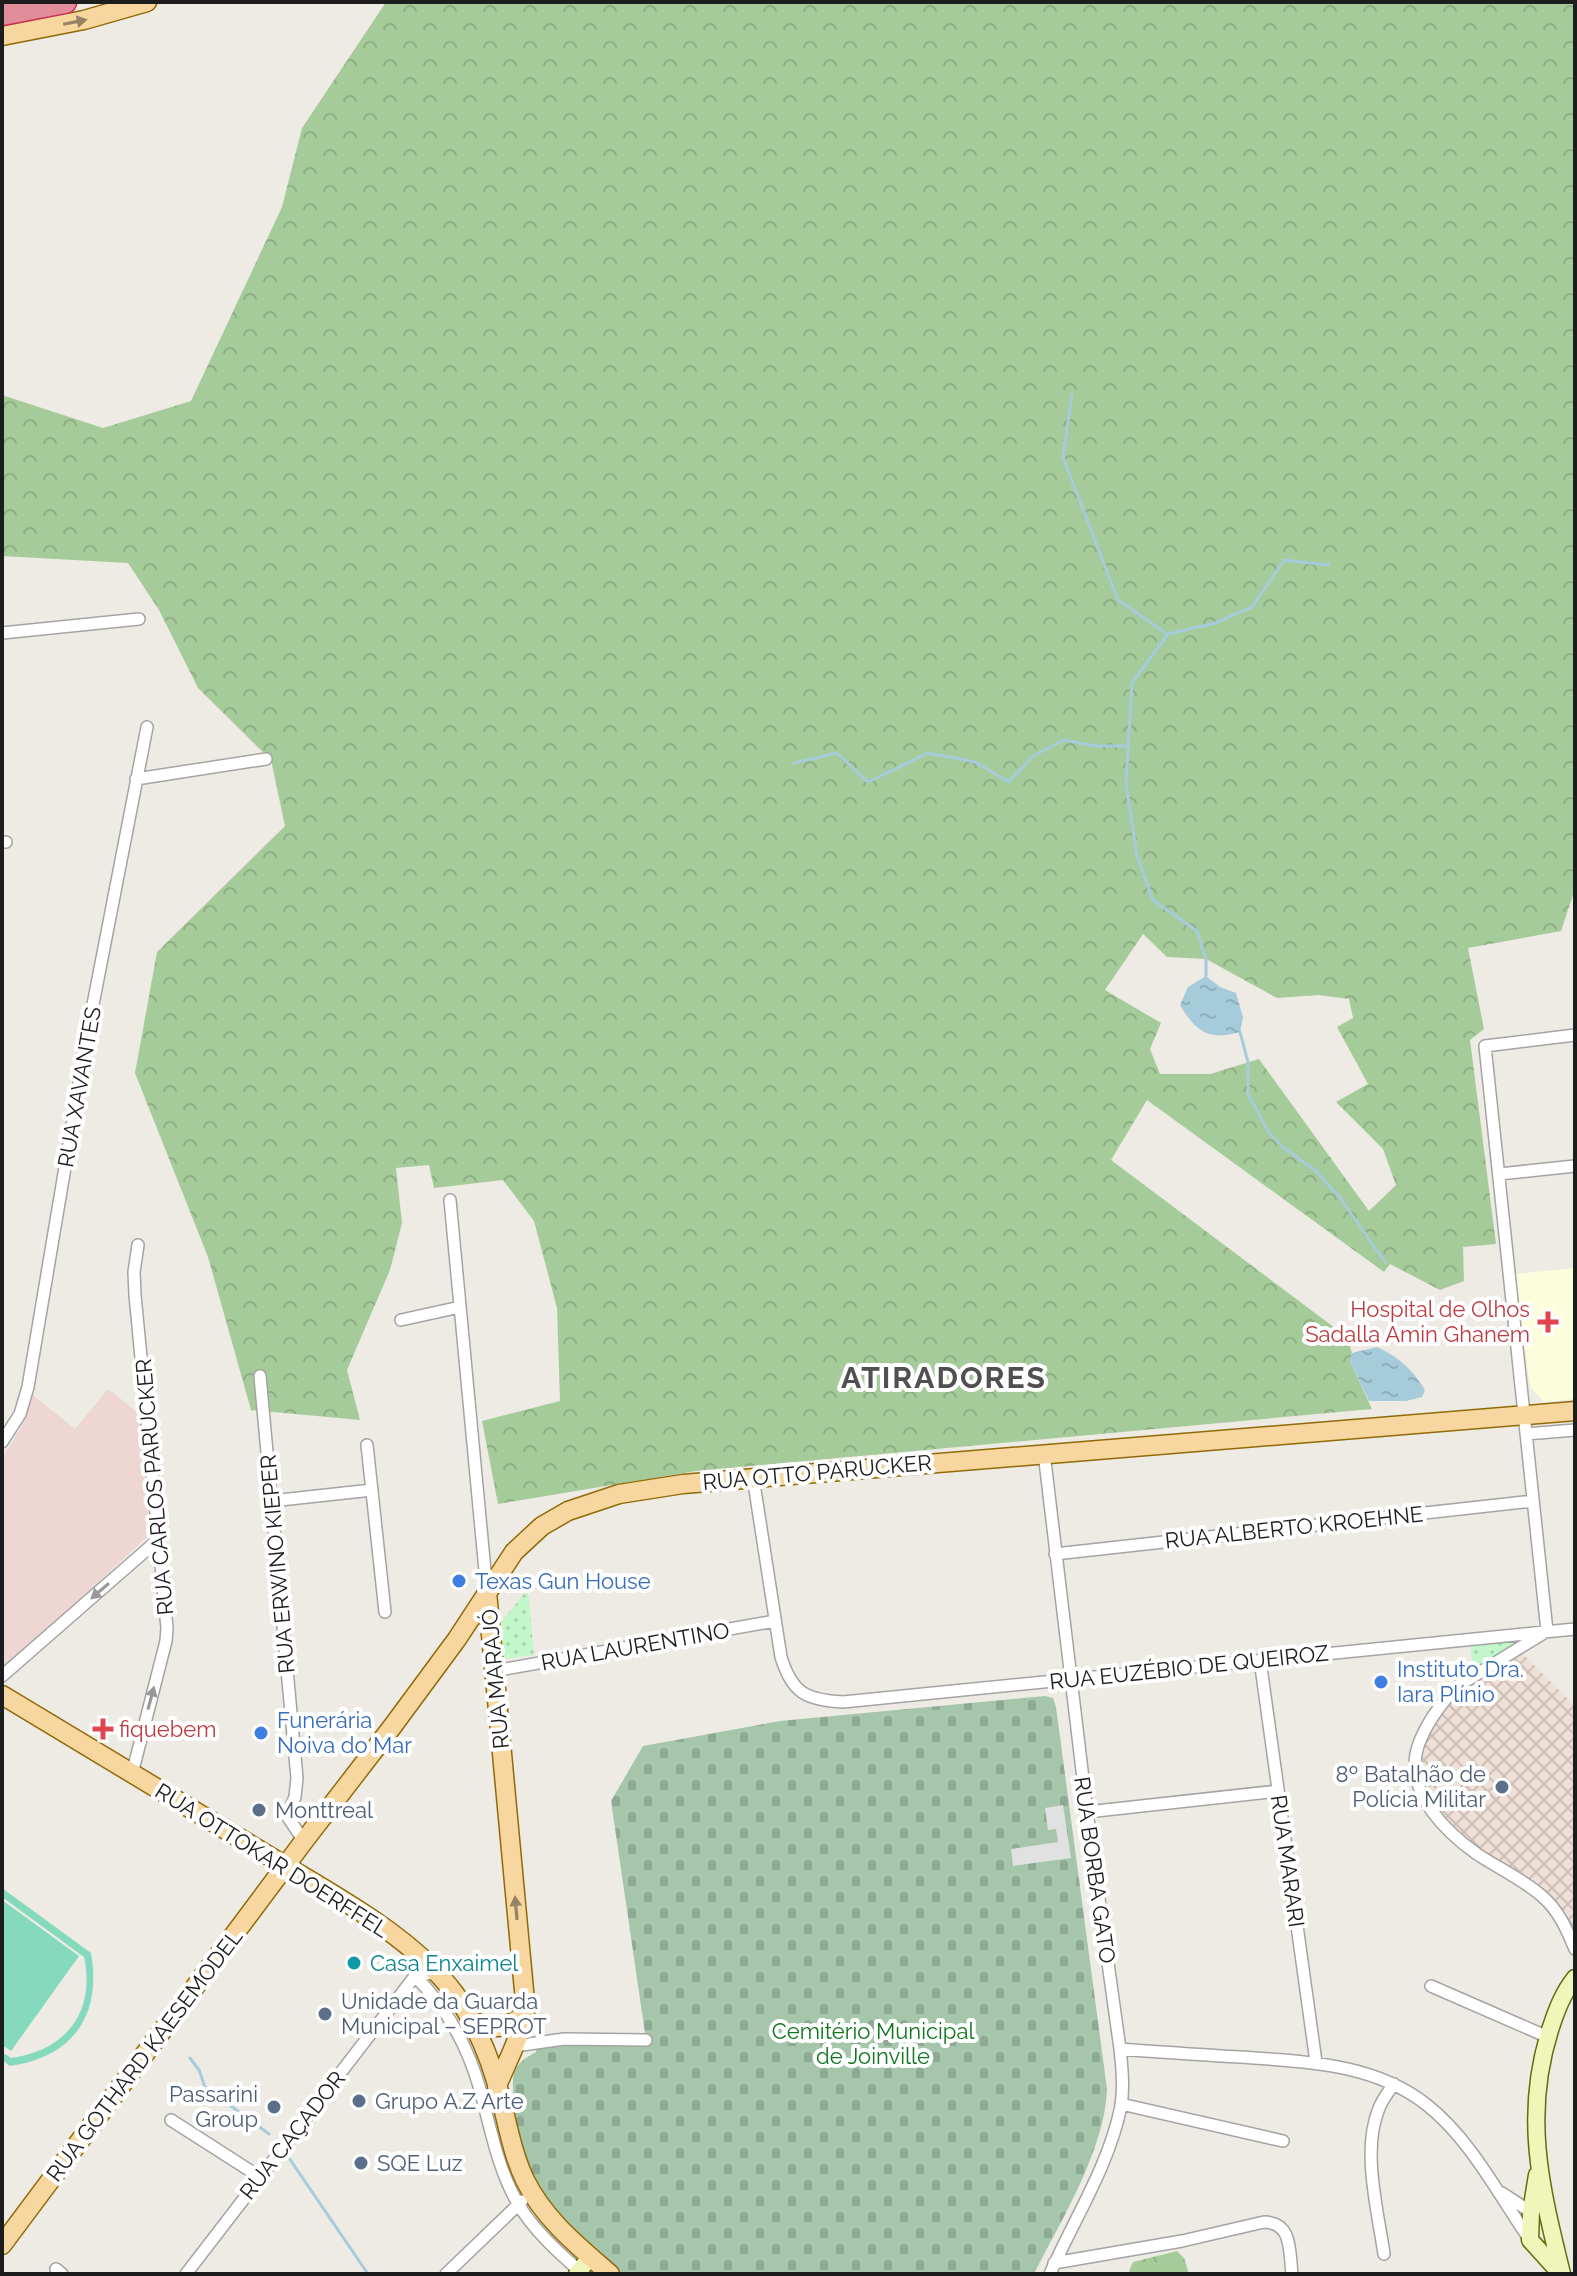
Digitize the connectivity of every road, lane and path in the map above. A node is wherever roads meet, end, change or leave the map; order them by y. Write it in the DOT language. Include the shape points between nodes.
graph roads {
  1 [pos="65,2"];
  2 [pos="147,2"];
  3 [pos="2,14"];
  4 [pos="2,36"];
  5 [pos="139,619"];
  6 [pos="2,633"];
  7 [pos="147,727"];
  8 [pos="266,759"];
  9 [pos="136,779"];
  10 [pos="1575,1035"];
  11 [pos="1575,1166"];
  12 [pos="1499,1174"];
  13 [pos="450,1200"];
  14 [pos="138,1245"];
  15 [pos="460,1307"];
  16 [pos="401,1320"];
  17 [pos="260,1376"];
  18 [pos="1575,1411"];
  19 [pos="1524,1415"];
  20 [pos="1575,1430"];
  21 [pos="1526,1434"];
  22 [pos="2,1442"];
  23 [pos="367,1445"];
  24 [pos="1044,1453"];
  25 [pos="753,1477"];
  26 [pos="372,1490"];
  27 [pos="271,1501"];
  28 [pos="1533,1501"];
  29 [pos="159,1539"];
  30 [pos="1055,1554"];
  31 [pos="487,1592"];
  32 [pos="385,1612"];
  33 [pos="775,1621"];
  34 [pos="1575,1629"];
  35 [pos="1547,1631"];
  36 [pos="457,1639"];
  37 [pos="492,1646"];
  38 [pos="1260,1660"];
  39 [pos="494,1671"];
  40 [pos="2,1676"];
  41 [pos="1070,1679"];
  42 [pos="2,1695"];
  43 [pos="132,1774"];
  44 [pos="1278,1791"];
  45 [pos="1087,1812"];
  46 [pos="304,1841"];
  47 [pos="257,1849"];
  48 [pos="286,1866"];
  49 [pos="1575,1949"];
  50 [pos="437,1972"];
  51 [pos="415,1976"];
  52 [pos="1575,1978"];
  53 [pos="1431,1986"];
  54 [pos="525,2014"];
  55 [pos="472,2021"];
  56 [pos="1548,2037"];
  57 [pos="646,2040"];
  58 [pos="515,2046"];
  59 [pos="1120,2049"];
  60 [pos="1316,2062"];
  61 [pos="1394,2084"];
  62 [pos="497,2086"];
  63 [pos="1121,2104"];
  64 [pos="171,2120"];
  65 [pos="1283,2141"];
  66 [pos="1538,2165"];
  67 [pos="260,2177"];
  68 [pos="1499,2191"];
  69 [pos="525,2198"];
  70 [pos="1531,2212"];
  71 [pos="1552,2231"];
  72 [pos="1530,2240"];
  73 [pos="2,2245"];
  74 [pos="1384,2254"];
  75 [pos="1052,2268"];
  76 [pos="583,2269"];
  77 [pos="186,2274"];
  78 [pos="446,2274"];
  79 [pos="610,2274"];
  80 [pos="1292,2274"];
  81 [pos="1561,2274"];
  1 -- 3 [label="highway"];
  4 -- 2 [label="main road, one-way"];
  5 -- 6 [label="street"];
  7 -- 9 [label="street, RUA XAVANTES"];
  8 -- 9 [label="street"];
  9 -- 22 [label="street, RUA XAVANTES" via="28,1387 20,1414"];
  10 -- 12 [label="street" via="1485,1046"];
  11 -- 12 [label="street"];
  12 -- 19 [label="street"];
  13 -- 15 [label="street, RUA MARAJÓ"];
  14 -- 29 [label="street, RUA CARLOS PARUCKER" via="135,1295"];
  15 -- 16 [label="street"];
  15 -- 31 [label="street, RUA MARAJÓ"];
  17 -- 27 [label="street, RUA ERWINO KIEPER"];
  18 -- 19 [label="main road, RUA OTTO PARUCKER"];
  19 -- 21 [label="street"];
  19 -- 24 [label="main road, RUA OTTO PARUCKER"];
  20 -- 21 [label="street"];
  21 -- 28 [label="street"];
  23 -- 26 [label="street"];
  24 -- 25 [label="main road, RUA OTTO PARUCKER"];
  24 -- 30 [label="street, RUA BORBA GATO"];
  25 -- 31 [label="main road, RUA OTTO PARUCKER" via="640,1490 568,1511 527,1538"];
  25 -- 33 [label="street"];
  26 -- 27 [label="street"];
  26 -- 32 [label="street"];
  27 -- 46 [label="street, RUA ERWINO KIEPER" via="297,1778 287,1816"];
  28 -- 30 [label="street, RUA ALBERTO KROEHNE"];
  28 -- 35 [label="street"];
  29 -- 40 [label="street, one-way"];
  43 -- 29 [label="street, RUA CARLOS PARUCKER, one-way" via="166,1641"];
  30 -- 41 [label="street, RUA BORBA GATO"];
  31 -- 36 [label="main road, RUA OTTO PARUCKER"];
  31 -- 37 [label="main road, RUA MARAJÓ"];
  33 -- 39 [label="street, RUA LAURENTINO"];
  33 -- 41 [label="street, RUA EUZÉBIO DE QUEIROZ" via="793,1685 816,1699 843,1702"];
  34 -- 35 [label="street, RUA EUZÉBIO DE QUEIROZ"];
  35 -- 38 [label="street, RUA EUZÉBIO DE QUEIROZ"];
  35 -- 49 [label="street" via="1450,1694 1424,1733 1415,1763 1426,1802 1443,1826 1545,1898"];
  36 -- 37 [label="main road" via="475,1633"];
  36 -- 46 [label="main road, RUA OTTO PARUCKER"];
  37 -- 39 [label="main road, RUA MARAJÓ"];
  38 -- 41 [label="street, RUA EUZÉBIO DE QUEIROZ"];
  38 -- 44 [label="street, RUA MARARI"];
  54 -- 39 [label="main road, RUA MARAJÓ, one-way"];
  41 -- 45 [label="street, RUA BORBA GATO"];
  42 -- 43 [label="main road, RUA OTTOKAR DOERFFEL"];
  43 -- 47 [label="main road, RUA OTTOKAR DOERFFEL"];
  44 -- 45 [label="street"];
  44 -- 60 [label="street, RUA MARARI"];
  45 -- 59 [label="street, RUA BORBA GATO"];
  46 -- 47 [label="main road"];
  46 -- 48 [label="main road, RUA OTTO PARUCKER"];
  47 -- 48 [label="main road, RUA OTTOKAR DOERFFEL"];
  48 -- 50 [label="main road, RUA OTTOKAR DOERFFEL" via="397,1937"];
  48 -- 73 [label="main road, RUA GOTHARD KAESEMODEL"];
  50 -- 51 [label="street"];
  50 -- 55 [label="main road, RUA OTTOKAR DOERFFEL"];
  51 -- 67 [label="street, RUA CAÇADOR"];
  51 -- 69 [label="street" via="443,2009 466,2051 502,2166"];
  52 -- 56 [label="street" via="1559,2003"];
  53 -- 56 [label="street"];
  54 -- 55 [label="main road" via="499,2028"];
  54 -- 58 [label="main road, RUA MARAJÓ"];
  55 -- 62 [label="main road, RUA OTTOKAR DOERFFEL"];
  56 -- 66 [label="street" via="1535,2111"];
  57 -- 58 [label="street" via="564,2039"];
  58 -- 62 [label="main road, RUA MARAJÓ"];
  59 -- 60 [label="street"];
  59 -- 63 [label="street, RUA BORBA GATO"];
  60 -- 61 [label="street"];
  61 -- 68 [label="street" via="1444,2121"];
  61 -- 74 [label="street" via="1373,2128 1372,2169"];
  62 -- 69 [label="main road, RUA OTTOKAR DOERFFEL"];
  63 -- 65 [label="street"];
  63 -- 75 [label="street, RUA BORBA GATO" via="1100,2169"];
  64 -- 67 [label="street"];
  66 -- 70 [label="street"];
  66 -- 71 [label="street"];
  67 -- 77 [label="street, RUA CAÇADOR"];
  68 -- 70 [label="street"];
  68 -- 72 [label="street"];
  69 -- 76 [label="main road, RUA OTTOKAR DOERFFEL" via="555,2223"];
  69 -- 78 [label="street"];
  70 -- 71 [label="street"];
  70 -- 72 [label="street"];
  71 -- 72 [label="street" via="1540,2242"];
  71 -- 81 [label="street"];
  72 -- 81 [label="street"];
  75 -- 80 [label="street" via="1274,2222 1286,2234"];
  76 -- 79 [label="main road, RUA OTTOKAR DOERFFEL"];
}
